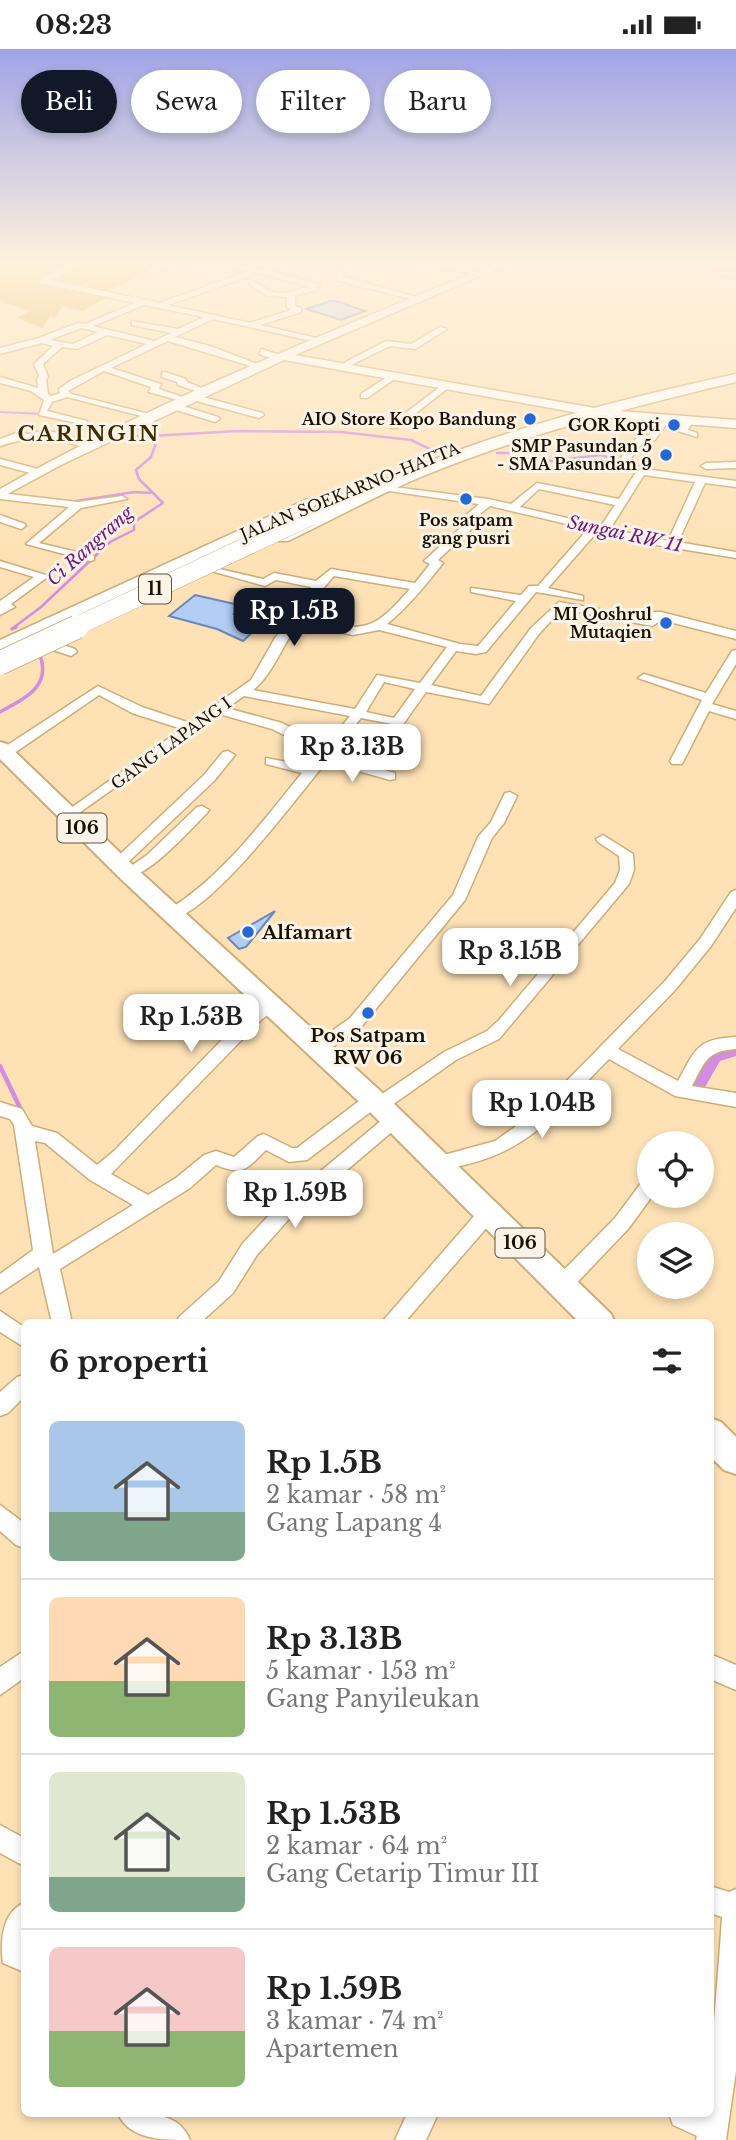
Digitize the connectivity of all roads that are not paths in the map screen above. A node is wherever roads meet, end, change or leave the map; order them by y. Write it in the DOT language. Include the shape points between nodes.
graph roads {
  1 [pos="43,360"];
  2 [pos="122,360"];
  3 [pos="237,360"];
  4 [pos="275,360"];
  5 [pos="298,360"];
  6 [pos="355,360"];
  7 [pos="342,366"];
  8 [pos="257,367"];
  9 [pos="103,368"];
  10 [pos="736,373"];
  11 [pos="164,375"];
  12 [pos="393,376"];
  13 [pos="736,378"];
  14 [pos="0,380"];
  15 [pos="448,386"];
  16 [pos="205,391"];
  17 [pos="364,396"];
  18 [pos="71,397"];
  19 [pos="47,398"];
  20 [pos="188,399"];
  21 [pos="173,406"];
  22 [pos="590,411"];
  23 [pos="260,415"];
  24 [pos="148,418"];
  25 [pos="215,419"];
  26 [pos="665,419"];
  27 [pos="688,421"];
  28 [pos="83,423"];
  29 [pos="163,424"];
  30 [pos="736,424"];
  31 [pos="394,426"];
  32 [pos="512,433"];
  33 [pos="694,435"];
  34 [pos="0,443"];
  35 [pos="91,446"];
  36 [pos="0,462"];
  37 [pos="736,465"];
  38 [pos="706,466"];
  39 [pos="38,472"];
  40 [pos="641,472"];
  41 [pos="700,482"];
  42 [pos="736,484"];
  43 [pos="376,490"];
  44 [pos="0,495"];
  45 [pos="122,499"];
  46 [pos="488,502"];
  47 [pos="621,503"];
  48 [pos="78,505"];
  49 [pos="513,508"];
  50 [pos="307,514"];
  51 [pos="0,518"];
  52 [pos="21,526"];
  53 [pos="599,530"];
  54 [pos="671,545"];
  55 [pos="736,555"];
  56 [pos="90,558"];
  57 [pos="3,567"];
  58 [pos="215,569"];
  59 [pos="318,585"];
  60 [pos="416,587"];
  61 [pos="541,589"];
  62 [pos="475,590"];
  63 [pos="523,599"];
  64 [pos="0,612"];
  65 [pos="661,616"];
  66 [pos="55,621"];
  67 [pos="312,622"];
  68 [pos="379,626"];
  69 [pos="79,633"];
  70 [pos="736,635"];
  71 [pos="51,645"];
  72 [pos="454,647"];
  73 [pos="0,648"];
  74 [pos="71,652"];
  75 [pos="736,654"];
  76 [pos="0,655"];
  77 [pos="0,663"];
  78 [pos="0,671"];
  79 [pos="644,678"];
  80 [pos="83,682"];
  81 [pos="424,685"];
  82 [pos="98,690"];
  83 [pos="239,693"];
  84 [pos="708,702"];
  85 [pos="215,709"];
  86 [pos="358,713"];
  87 [pos="736,715"];
  88 [pos="192,728"];
  89 [pos="334,742"];
  90 [pos="290,748"];
  91 [pos="3,751"];
  92 [pos="228,755"];
  93 [pos="322,758"];
  94 [pos="271,761"];
  95 [pos="677,761"];
  96 [pos="311,771"];
  97 [pos="390,776"];
  98 [pos="510,796"];
  99 [pos="202,810"];
  100 [pos="69,816"];
  101 [pos="603,839"];
  102 [pos="124,869"];
  103 [pos="736,895"];
  104 [pos="173,914"];
  105 [pos="272,1005"];
  106 [pos="736,1044"];
  107 [pos="318,1049"];
  108 [pos="607,1050"];
  109 [pos="681,1091"];
  110 [pos="736,1100"];
  111 [pos="382,1108"];
  112 [pos="0,1109"];
  113 [pos="23,1131"];
  114 [pos="439,1163"];
  115 [pos="97,1175"];
  116 [pos="637,1203"];
  117 [pos="149,1205"];
  118 [pos="489,1212"];
  119 [pos="46,1260"];
  120 [pos="0,1285"];
  121 [pos="562,1285"];
  122 [pos="61,1319"];
  123 [pos="190,1319"];
  124 [pos="395,1319"];
  125 [pos="596,1319"];
  126 [pos="0,1320"];
  127 [pos="21,1336"];
  128 [pos="21,1387"];
  129 [pos="0,1406"];
  130 [pos="714,1437"];
  131 [pos="736,1459"];
  132 [pos="2,1520"];
  133 [pos="21,1536"];
  134 [pos="21,1666"];
  135 [pos="714,1668"];
  136 [pos="736,1678"];
  137 [pos="0,1683"];
  138 [pos="0,1838"];
  139 [pos="21,1851"];
  140 [pos="714,1900"];
  141 [pos="736,1905"];
  142 [pos="21,1922"];
  143 [pos="21,1957"];
  144 [pos="138,2117"];
  145 [pos="688,2117"];
  146 [pos="712,2134"];
  147 [pos="175,2140"];
  1 -- 19 [label="street" via="38,365"];
  2 -- 9 [label="street"];
  3 -- 8 [label="street"];
  4 -- 8 [label="main road"];
  5 -- 7 [label="main road"];
  6 -- 7 [label="street"];
  7 -- 12 [label="main road"];
  8 -- 16 [label="main road"];
  9 -- 19 [label="street" via="62,391 66,394"];
  9 -- 20 [label="street" via="159,387 152,390"];
  10 -- 22 [label="highway, JALAN SOEKARNO-HATTA / 11"];
  11 -- 16 [label="street"];
  12 -- 15 [label="main road"];
  12 -- 17 [label="street"];
  13 -- 22 [label="highway, JALAN SOEKARNO-HATTA / 11"];
  14 -- 19 [label="street" via="34,389"];
  15 -- 22 [label="main road"];
  15 -- 31 [label="street"];
  16 -- 20 [label="main road"];
  18 -- 24 [label="street"];
  19 -- 28 [label="street" via="42,413"];
  20 -- 21 [label="main road"];
  20 -- 23 [label="street"];
  21 -- 24 [label="main road"];
  21 -- 25 [label="street"];
  22 -- 26 [label="main road"];
  22 -- 32 [label="highway, JALAN SOEKARNO-HATTA / 11"];
  22 -- 43 [label="highway, JALAN SOEKARNO-HATTA / 11"];
  24 -- 29 [label="street"];
  24 -- 35 [label="main road"];
  26 -- 27 [label="main road"];
  26 -- 40 [label="street" via="652,438 641,438 622,463"];
  27 -- 30 [label="main road"];
  27 -- 33 [label="street" via="683,431"];
  32 -- 50 [label="highway, JALAN SOEKARNO-HATTA / 11" via="434,459"];
  32 -- 66 [label="highway, JALAN SOEKARNO-HATTA / 11" via="471,442 309,503"];
  34 -- 35 [label="street" via="46,433"];
  35 -- 39 [label="main road"];
  36 -- 39 [label="street"];
  37 -- 38 [label="street"];
  39 -- 44 [label="main road"];
  40 -- 41 [label="street"];
  40 -- 47 [label="street"];
  41 -- 42 [label="street"];
  41 -- 54 [label="street"];
  43 -- 46 [label="street"];
  43 -- 50 [label="highway, 11"];
  43 -- 58 [label="highway, JALAN SOEKARNO-HATTA / 11"];
  44 -- 48 [label="street"];
  45 -- 48 [label="street"];
  46 -- 49 [label="street"];
  46 -- 60 [label="street" via="430,561 437,563"];
  47 -- 49 [label="street" via="537,486"];
  47 -- 53 [label="street"];
  48 -- 56 [label="street" via="31,544"];
  49 -- 53 [label="street"];
  50 -- 76 [label="highway, 11"];
  50 -- 77 [label="highway, 11, bridge"];
  51 -- 52 [label="street"];
  53 -- 54 [label="street"];
  53 -- 61 [label="street"];
  54 -- 55 [label="street"];
  57 -- 64 [label="street" via="43,576 3,604 9,607"];
  58 -- 59 [label="street" via="265,583 274,576"];
  58 -- 69 [label="highway, JALAN SOEKARNO-HATTA / 11"];
  59 -- 60 [label="street" via="334,571"];
  59 -- 67 [label="street" via="314,593 327,603"];
  60 -- 68 [label="street"];
  61 -- 63 [label="street" via="533,588"];
  61 -- 65 [label="street"];
  62 -- 63 [label="street"];
  63 -- 72 [label="street" via="484,648"];
  65 -- 70 [label="street"];
  65 -- 81 [label="street" via="652,622 559,605 484,701"];
  66 -- 69 [label="highway" via="50,626 52,633"];
  66 -- 73 [label="highway, JALAN SOEKARNO-HATTA / 11"];
  67 -- 68 [label="street" via="359,632"];
  67 -- 83 [label="street, GANG LAPANG I" via="297,617 265,663 261,677"];
  68 -- 72 [label="street"];
  69 -- 71 [label="highway, JALAN SOEKARNO-HATTA / 11"];
  71 -- 74 [label="street"];
  71 -- 78 [label="highway, JALAN SOEKARNO-HATTA / 11"];
  72 -- 81 [label="street"];
  75 -- 84 [label="street"];
  79 -- 84 [label="street"];
  80 -- 82 [label="street"];
  81 -- 86 [label="street" via="381,678"];
  81 -- 86 [label="street" via="397,723"];
  82 -- 88 [label="street" via="137,710"];
  82 -- 91 [label="street"];
  83 -- 85 [label="street, GANG LAPANG I"];
  83 -- 86 [label="street"];
  84 -- 87 [label="street"];
  84 -- 95 [label="street"];
  85 -- 88 [label="street, GANG LAPANG I"];
  85 -- 89 [label="street" via="277,726 295,737"];
  86 -- 89 [label="street"];
  88 -- 100 [label="street, GANG LAPANG I"];
  89 -- 93 [label="street"];
  90 -- 93 [label="street"];
  91 -- 100 [label="main road, 106"];
  92 -- 102 [label="street"];
  93 -- 96 [label="street"];
  93 -- 97 [label="street"];
  94 -- 96 [label="street"];
  96 -- 104 [label="street" via="217,880 192,904"];
  98 -- 107 [label="street" via="485,837 460,897 372,1005"];
  99 -- 102 [label="street" via="152,858"];
  100 -- 102 [label="main road, 106"];
  101 -- 111 [label="street" via="626,854 627,870 622,884 586,929 493,1035 450,1056"];
  102 -- 104 [label="main road, 106"];
  103 -- 108 [label="street" via="702,950"];
  104 -- 105 [label="main road, 106"];
  105 -- 107 [label="main road, 106"];
  105 -- 115 [label="street"];
  106 -- 109 [label="street" via="719,1044 703,1051"];
  107 -- 111 [label="main road, 106"];
  108 -- 109 [label="street"];
  108 -- 114 [label="street" via="512,1141"];
  109 -- 110 [label="street"];
  111 -- 114 [label="main road, 106"];
  111 -- 117 [label="street" via="301,1155 289,1155 271,1143 260,1142 237,1166 210,1160"];
  111 -- 123 [label="street" via="250,1249 226,1287"];
  112 -- 113 [label="street" via="19,1117"];
  113 -- 115 [label="street" via="51,1138"];
  113 -- 119 [label="street"];
  114 -- 118 [label="main road, 106"];
  115 -- 117 [label="street"];
  116 -- 121 [label="street"];
  117 -- 119 [label="street"];
  118 -- 121 [label="main road, 106"];
  118 -- 124 [label="street"];
  119 -- 120 [label="street"];
  119 -- 122 [label="street"];
  121 -- 125 [label="main road, 106"];
  126 -- 127 [label="street"];
  128 -- 129 [label="street"];
  130 -- 131 [label="main road"];
  132 -- 133 [label="street"];
  134 -- 137 [label="street"];
  135 -- 136 [label="street"];
  138 -- 139 [label="street"];
  140 -- 141 [label="street"];
  141 -- 146 [label="street" via="730,2013"];
  142 -- 143 [label="street" via="9,1943 13,1953"];
  144 -- 147 [label="street"];
  145 -- 146 [label="street"];
}
